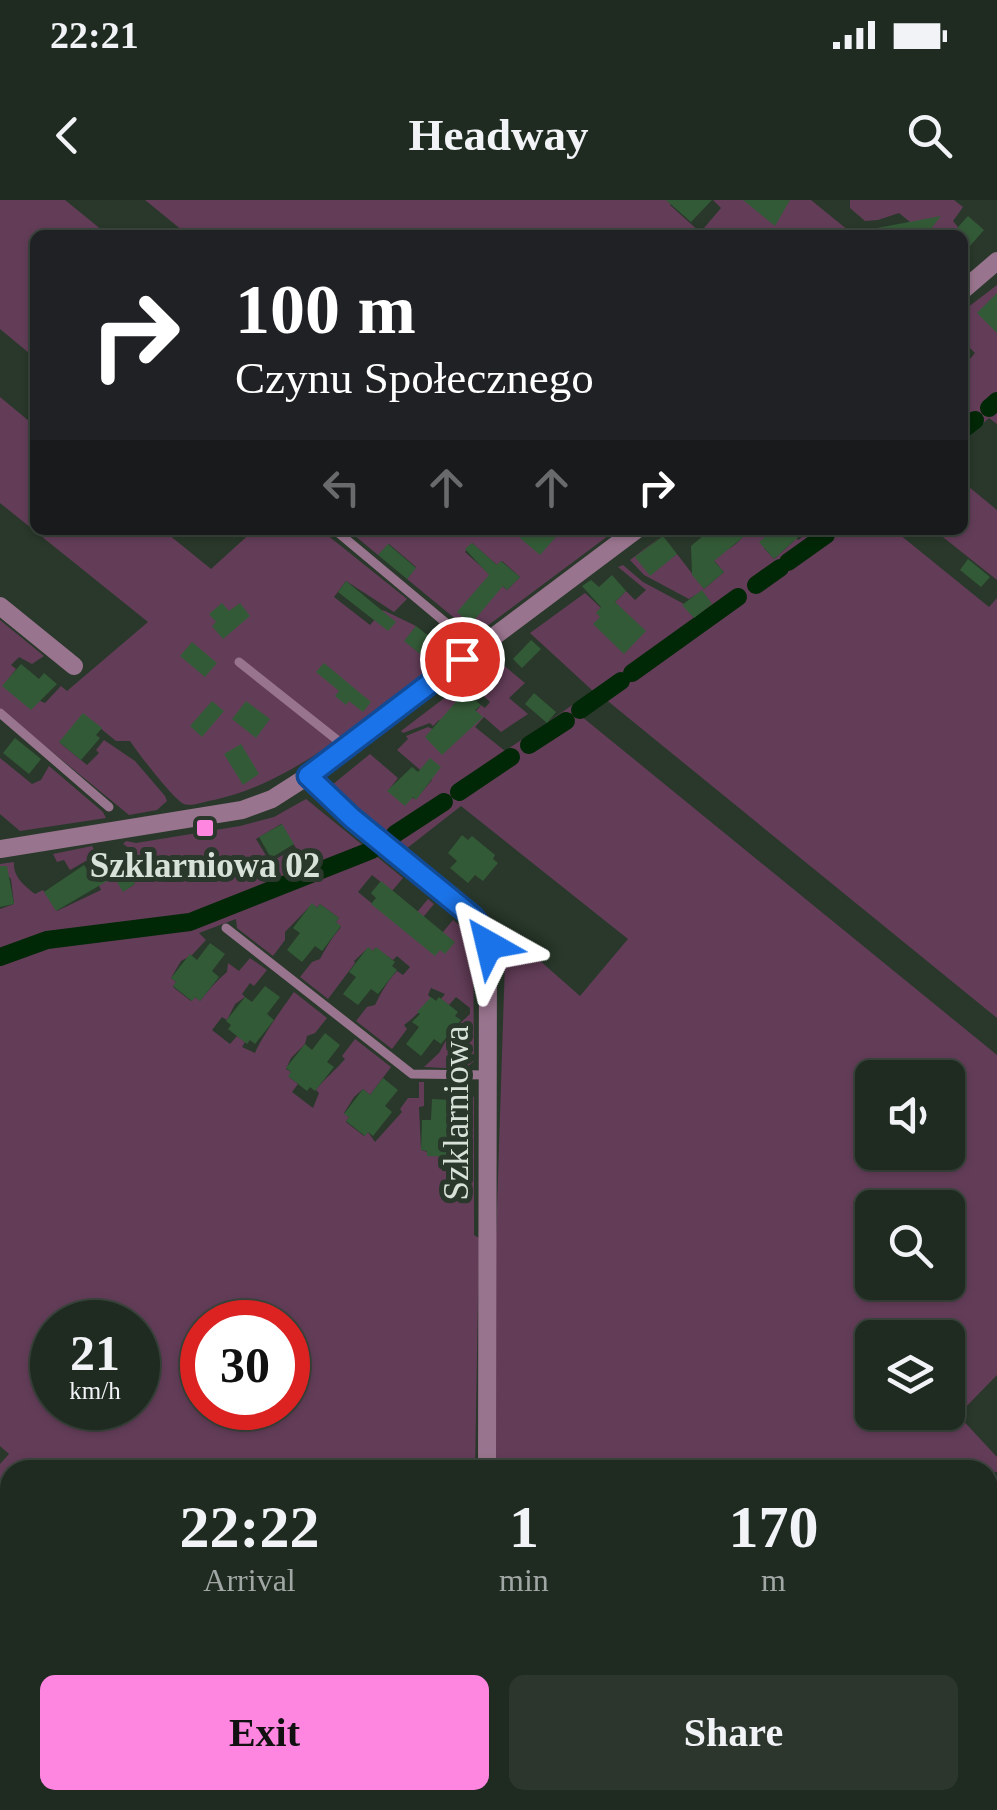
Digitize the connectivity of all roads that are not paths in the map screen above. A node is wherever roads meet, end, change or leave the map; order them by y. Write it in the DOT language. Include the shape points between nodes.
graph roads {
  1 [pos="997,261"];
  2 [pos="968,285"];
  3 [pos="340,535"];
  4 [pos="629,535"];
  5 [pos="0,606"];
  6 [pos="476,648"];
  7 [pos="239,662"];
  8 [pos="74,666"];
  9 [pos="0,713"];
  10 [pos="346,748"];
  11 [pos="308,776"];
  12 [pos="110,808"];
  13 [pos="0,849"];
  14 [pos="226,928"];
  15 [pos="488,1075"];
  16 [pos="487,1460"];
  1 -- 2 [label="street"];
  3 -- 6 [label="lane"];
  4 -- 6 [label="street"];
  5 -- 8 [label="street"];
  6 -- 10 [label="street"];
  7 -- 10 [label="lane"];
  9 -- 12 [label="lane"];
  10 -- 11 [label="street"];
  11 -- 13 [label="street" via="242,810"];
  11 -- 15 [label="street, Szklarniowa" via="484,931"];
  14 -- 15 [label="lane" via="412,1074"];
  15 -- 16 [label="street, Szklarniowa"];
}
